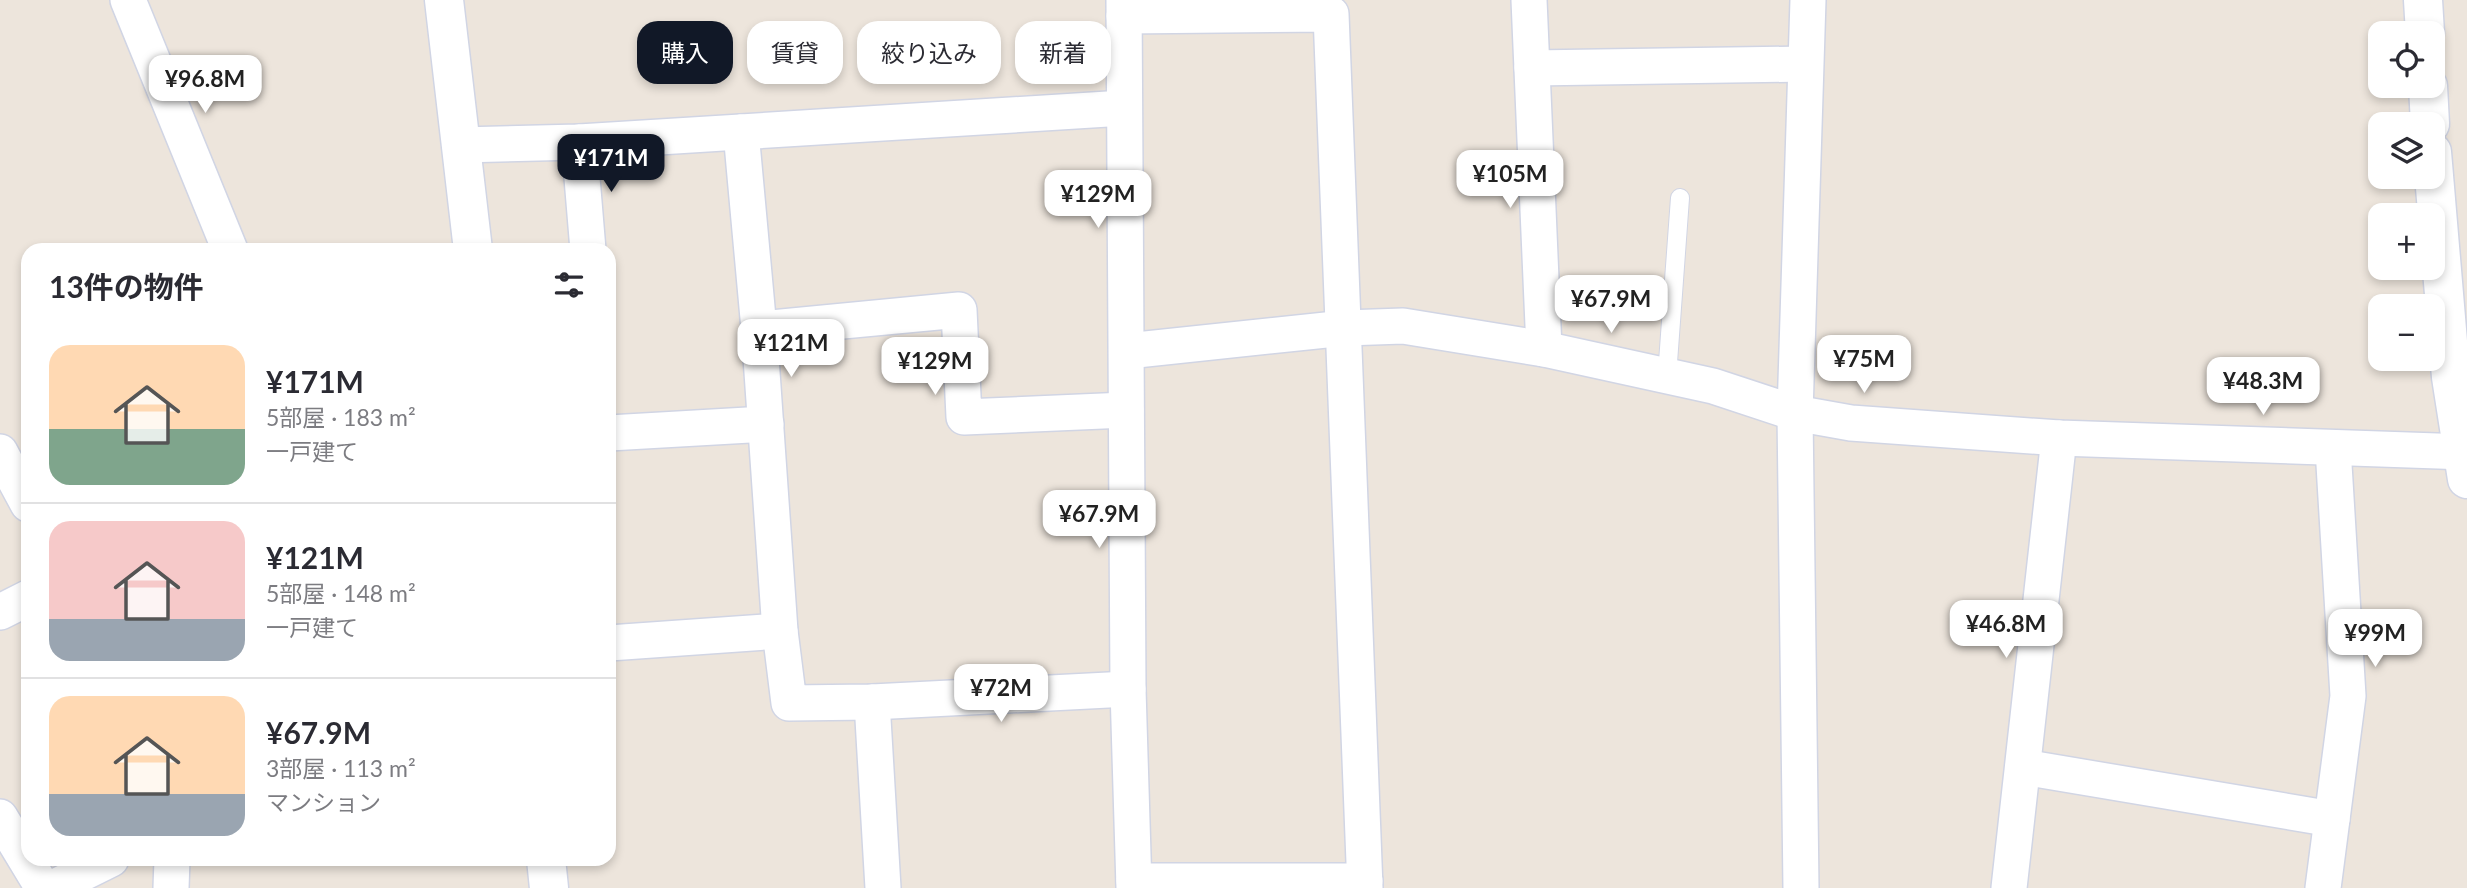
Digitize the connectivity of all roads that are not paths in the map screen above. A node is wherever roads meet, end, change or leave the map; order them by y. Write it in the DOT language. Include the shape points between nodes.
graph roads {
  1 [pos="128,0"];
  2 [pos="444,0"];
  3 [pos="1530,0"];
  4 [pos="1808,0"];
  5 [pos="2424,0"];
  6 [pos="1124,8"];
  7 [pos="2425,21"];
  8 [pos="1805,64"];
  9 [pos="1532,68"];
  10 [pos="1124,108"];
  11 [pos="741,132"];
  12 [pos="579,142"];
  13 [pos="460,145"];
  14 [pos="2435,189"];
  15 [pos="1680,198"];
  16 [pos="227,243"];
  17 [pos="472,243"];
  18 [pos="587,243"];
  19 [pos="759,328"];
  20 [pos="1345,328"];
  21 [pos="1544,349"];
  22 [pos="1127,351"];
  23 [pos="1667,376"];
  24 [pos="1126,410"];
  25 [pos="1796,413"];
  26 [pos="766,424"];
  27 [pos="616,433"];
  28 [pos="2059,438"];
  29 [pos="2333,448"];
  30 [pos="0,452"];
  31 [pos="2466,461"];
  32 [pos="21,491"];
  33 [pos="21,602"];
  34 [pos="0,612"];
  35 [pos="780,631"];
  36 [pos="616,643"];
  37 [pos="1128,689"];
  38 [pos="872,702"];
  39 [pos="2023,767"];
  40 [pos="0,817"];
  41 [pos="2332,819"];
  42 [pos="21,852"];
  43 [pos="30,866"];
  44 [pos="97,866"];
  45 [pos="172,866"];
  46 [pos="547,866"];
  47 [pos="1365,884"];
  48 [pos="1134,885"];
  49 [pos="43,888"];
  50 [pos="53,888"];
  51 [pos="171,888"];
  52 [pos="549,888"];
  53 [pos="883,888"];
  54 [pos="1801,888"];
  55 [pos="2009,888"];
  56 [pos="2323,888"];
  1 -- 16 [label="street"];
  2 -- 13 [label="street"];
  3 -- 9 [label="street"];
  4 -- 8 [label="street"];
  5 -- 7 [label="street"];
  6 -- 10 [label="street"];
  6 -- 20 [label="street" via="1331,14"];
  8 -- 9 [label="street"];
  8 -- 25 [label="street"];
  9 -- 21 [label="street"];
  10 -- 11 [label="street"];
  10 -- 22 [label="street"];
  11 -- 12 [label="street"];
  11 -- 19 [label="street"];
  12 -- 13 [label="street"];
  12 -- 18 [label="street"];
  13 -- 17 [label="street"];
  14 -- 31 [label="street" via="2451,377"];
  15 -- 23 [label="lane"];
  19 -- 24 [label="street" via="959,310 964,417"];
  19 -- 26 [label="street"];
  20 -- 21 [label="street" via="1403,326"];
  20 -- 22 [label="street"];
  20 -- 47 [label="street"];
  21 -- 23 [label="street"];
  22 -- 24 [label="street"];
  23 -- 25 [label="street"];
  24 -- 37 [label="street"];
  25 -- 28 [label="street" via="1852,422"];
  25 -- 54 [label="street"];
  26 -- 27 [label="street"];
  26 -- 35 [label="street"];
  28 -- 29 [label="street"];
  28 -- 39 [label="street"];
  29 -- 31 [label="street"];
  29 -- 41 [label="street" via="2348,696"];
  30 -- 32 [label="street"];
  33 -- 34 [label="street"];
  35 -- 36 [label="street"];
  35 -- 38 [label="street" via="789,704"];
  37 -- 38 [label="street"];
  37 -- 48 [label="street"];
  38 -- 53 [label="street"];
  39 -- 41 [label="street"];
  39 -- 55 [label="street"];
  40 -- 42 [label="street"];
  41 -- 56 [label="street"];
  43 -- 49 [label="street"];
  44 -- 50 [label="street"];
  45 -- 51 [label="street"];
  46 -- 52 [label="street"];
  47 -- 48 [label="street"];
}
